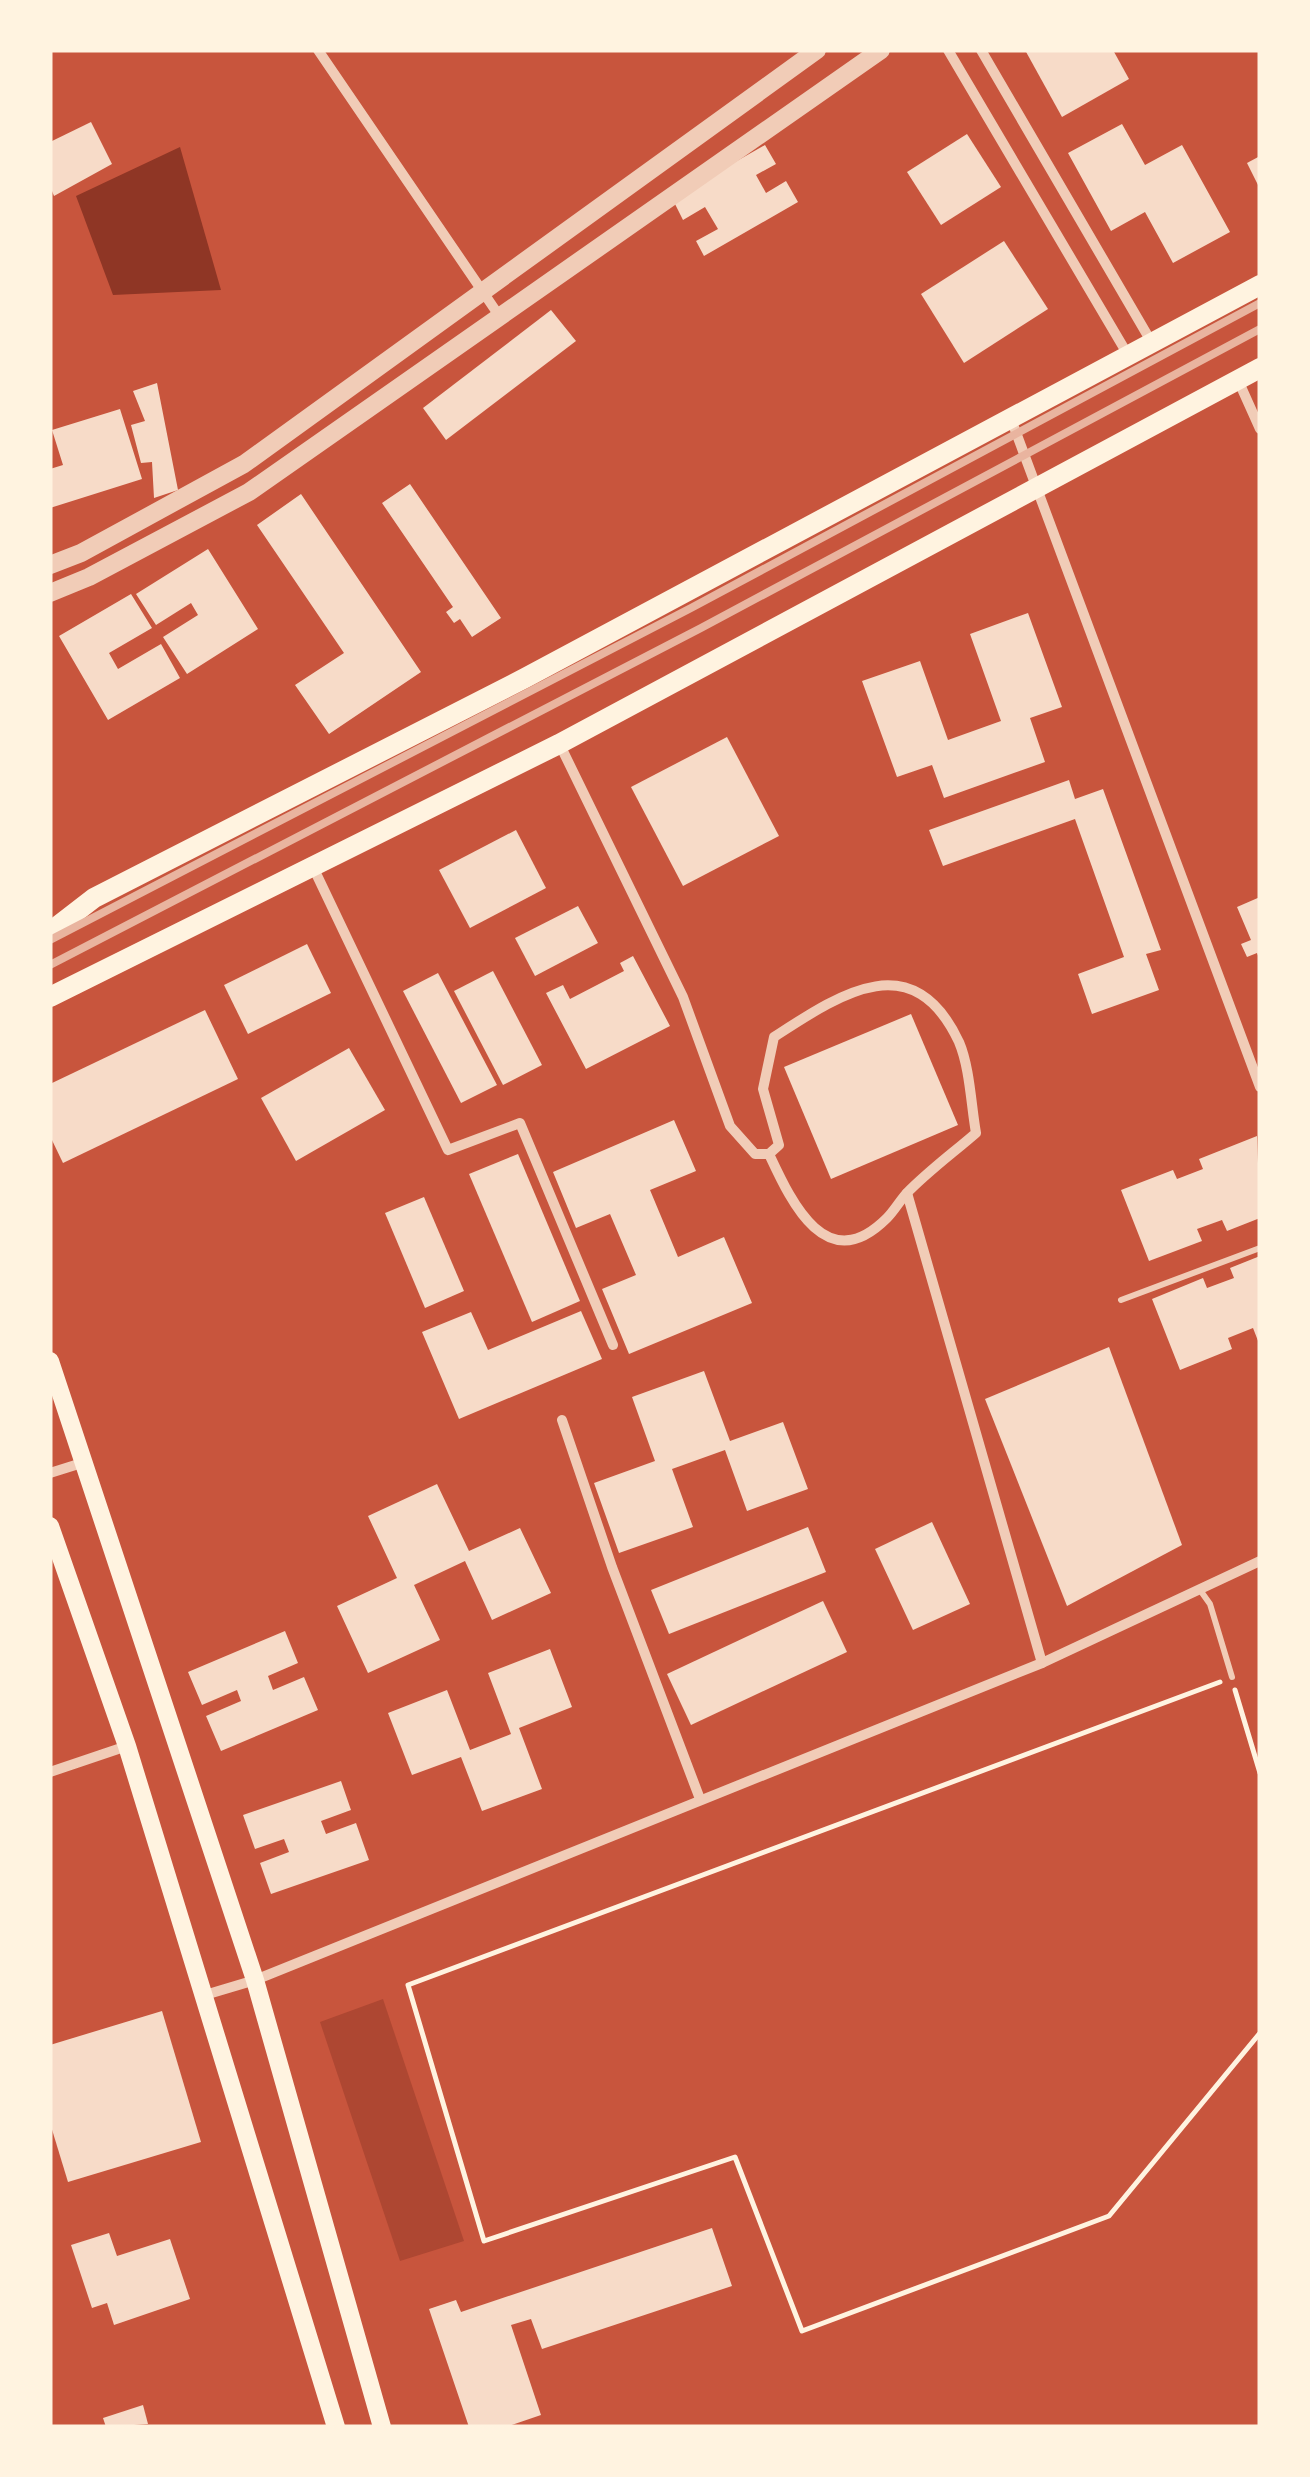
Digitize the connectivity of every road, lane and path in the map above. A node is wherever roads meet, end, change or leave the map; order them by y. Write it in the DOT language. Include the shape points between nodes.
graph roads {
  1 [pos="318,50"];
  2 [pos="817,50"];
  3 [pos="881,50"];
  4 [pos="948,50"];
  5 [pos="981,50"];
  6 [pos="1260,284"];
  7 [pos="484,293"];
  8 [pos="500,317"];
  9 [pos="1152,343"];
  10 [pos="1129,356"];
  11 [pos="1260,368"];
  12 [pos="1238,379"];
  13 [pos="1011,418"];
  14 [pos="1260,429"];
  15 [pos="1040,489"];
  16 [pos="50,564"];
  17 [pos="50,593"];
  18 [pos="559,744"];
  19 [pos="313,867"];
  20 [pos="50,932"];
  21 [pos="50,997"];
  22 [pos="1260,1086"];
  23 [pos="769,1154"];
  24 [pos="907,1193"];
  25 [pos="1260,1248"];
  26 [pos="1121,1300"];
  27 [pos="613,1345"];
  28 [pos="50,1362"];
  29 [pos="562,1420"];
  30 [pos="85,1462"];
  31 [pos="50,1474"];
  32 [pos="50,1526"];
  33 [pos="1260,1561"];
  34 [pos="1198,1588"];
  35 [pos="1042,1663"];
  36 [pos="1232,1678"];
  37 [pos="126,1746"];
  38 [pos="50,1772"];
  39 [pos="1260,1774"];
  40 [pos="700,1799"];
  41 [pos="256,1980"];
  42 [pos="205,1995"];
  43 [pos="1260,2033"];
  44 [pos="336,2427"];
  45 [pos="382,2427"];
  1 -- 7 [label="street"];
  2 -- 7 [label="street"];
  3 -- 8 [label="street"];
  4 -- 10 [label="street"];
  5 -- 9 [label="street"];
  6 -- 9 [label="main road"];
  7 -- 8 [label="street"];
  7 -- 16 [label="street" via="244,464"];
  8 -- 17 [label="street" via="249,492"];
  9 -- 10 [label="main road"];
  10 -- 13 [label="main road"];
  11 -- 12 [label="main road"];
  12 -- 14 [label="street"];
  12 -- 15 [label="main road"];
  13 -- 15 [label="street"];
  13 -- 20 [label="main road" via="94,898"];
  15 -- 18 [label="main road"];
  15 -- 22 [label="street"];
  18 -- 19 [label="main road"];
  18 -- 23 [label="street" via="682,997 730,1126 755,1154"];
  19 -- 21 [label="main road"];
  19 -- 27 [label="street" via="448,1150 520,1123"];
  23 -- 24 [label="street" via="794,1209 820,1235 852,1238 885,1221"];
  23 -- 24 [label="street" via="779,1145 762,1089 774,1036 873,984 899,984 918,990 960,1044 976,1134"];
  24 -- 35 [label="street"];
  25 -- 26 [label="lane"];
  28 -- 30 [label="main road"];
  29 -- 40 [label="street"];
  30 -- 31 [label="street"];
  30 -- 41 [label="main road"];
  32 -- 37 [label="main road"];
  33 -- 34 [label="street"];
  34 -- 35 [label="street"];
  34 -- 36 [label="lane" via="1210,1604"];
  35 -- 40 [label="street"];
  36 -- 39 [label="path"];
  36 -- 43 [label="path" via="408,1985 484,2242 735,2157 802,2331 1109,2216"];
  37 -- 38 [label="street"];
  37 -- 42 [label="main road"];
  40 -- 41 [label="street"];
  41 -- 42 [label="street"];
  41 -- 45 [label="main road"];
  42 -- 44 [label="main road"];
}
